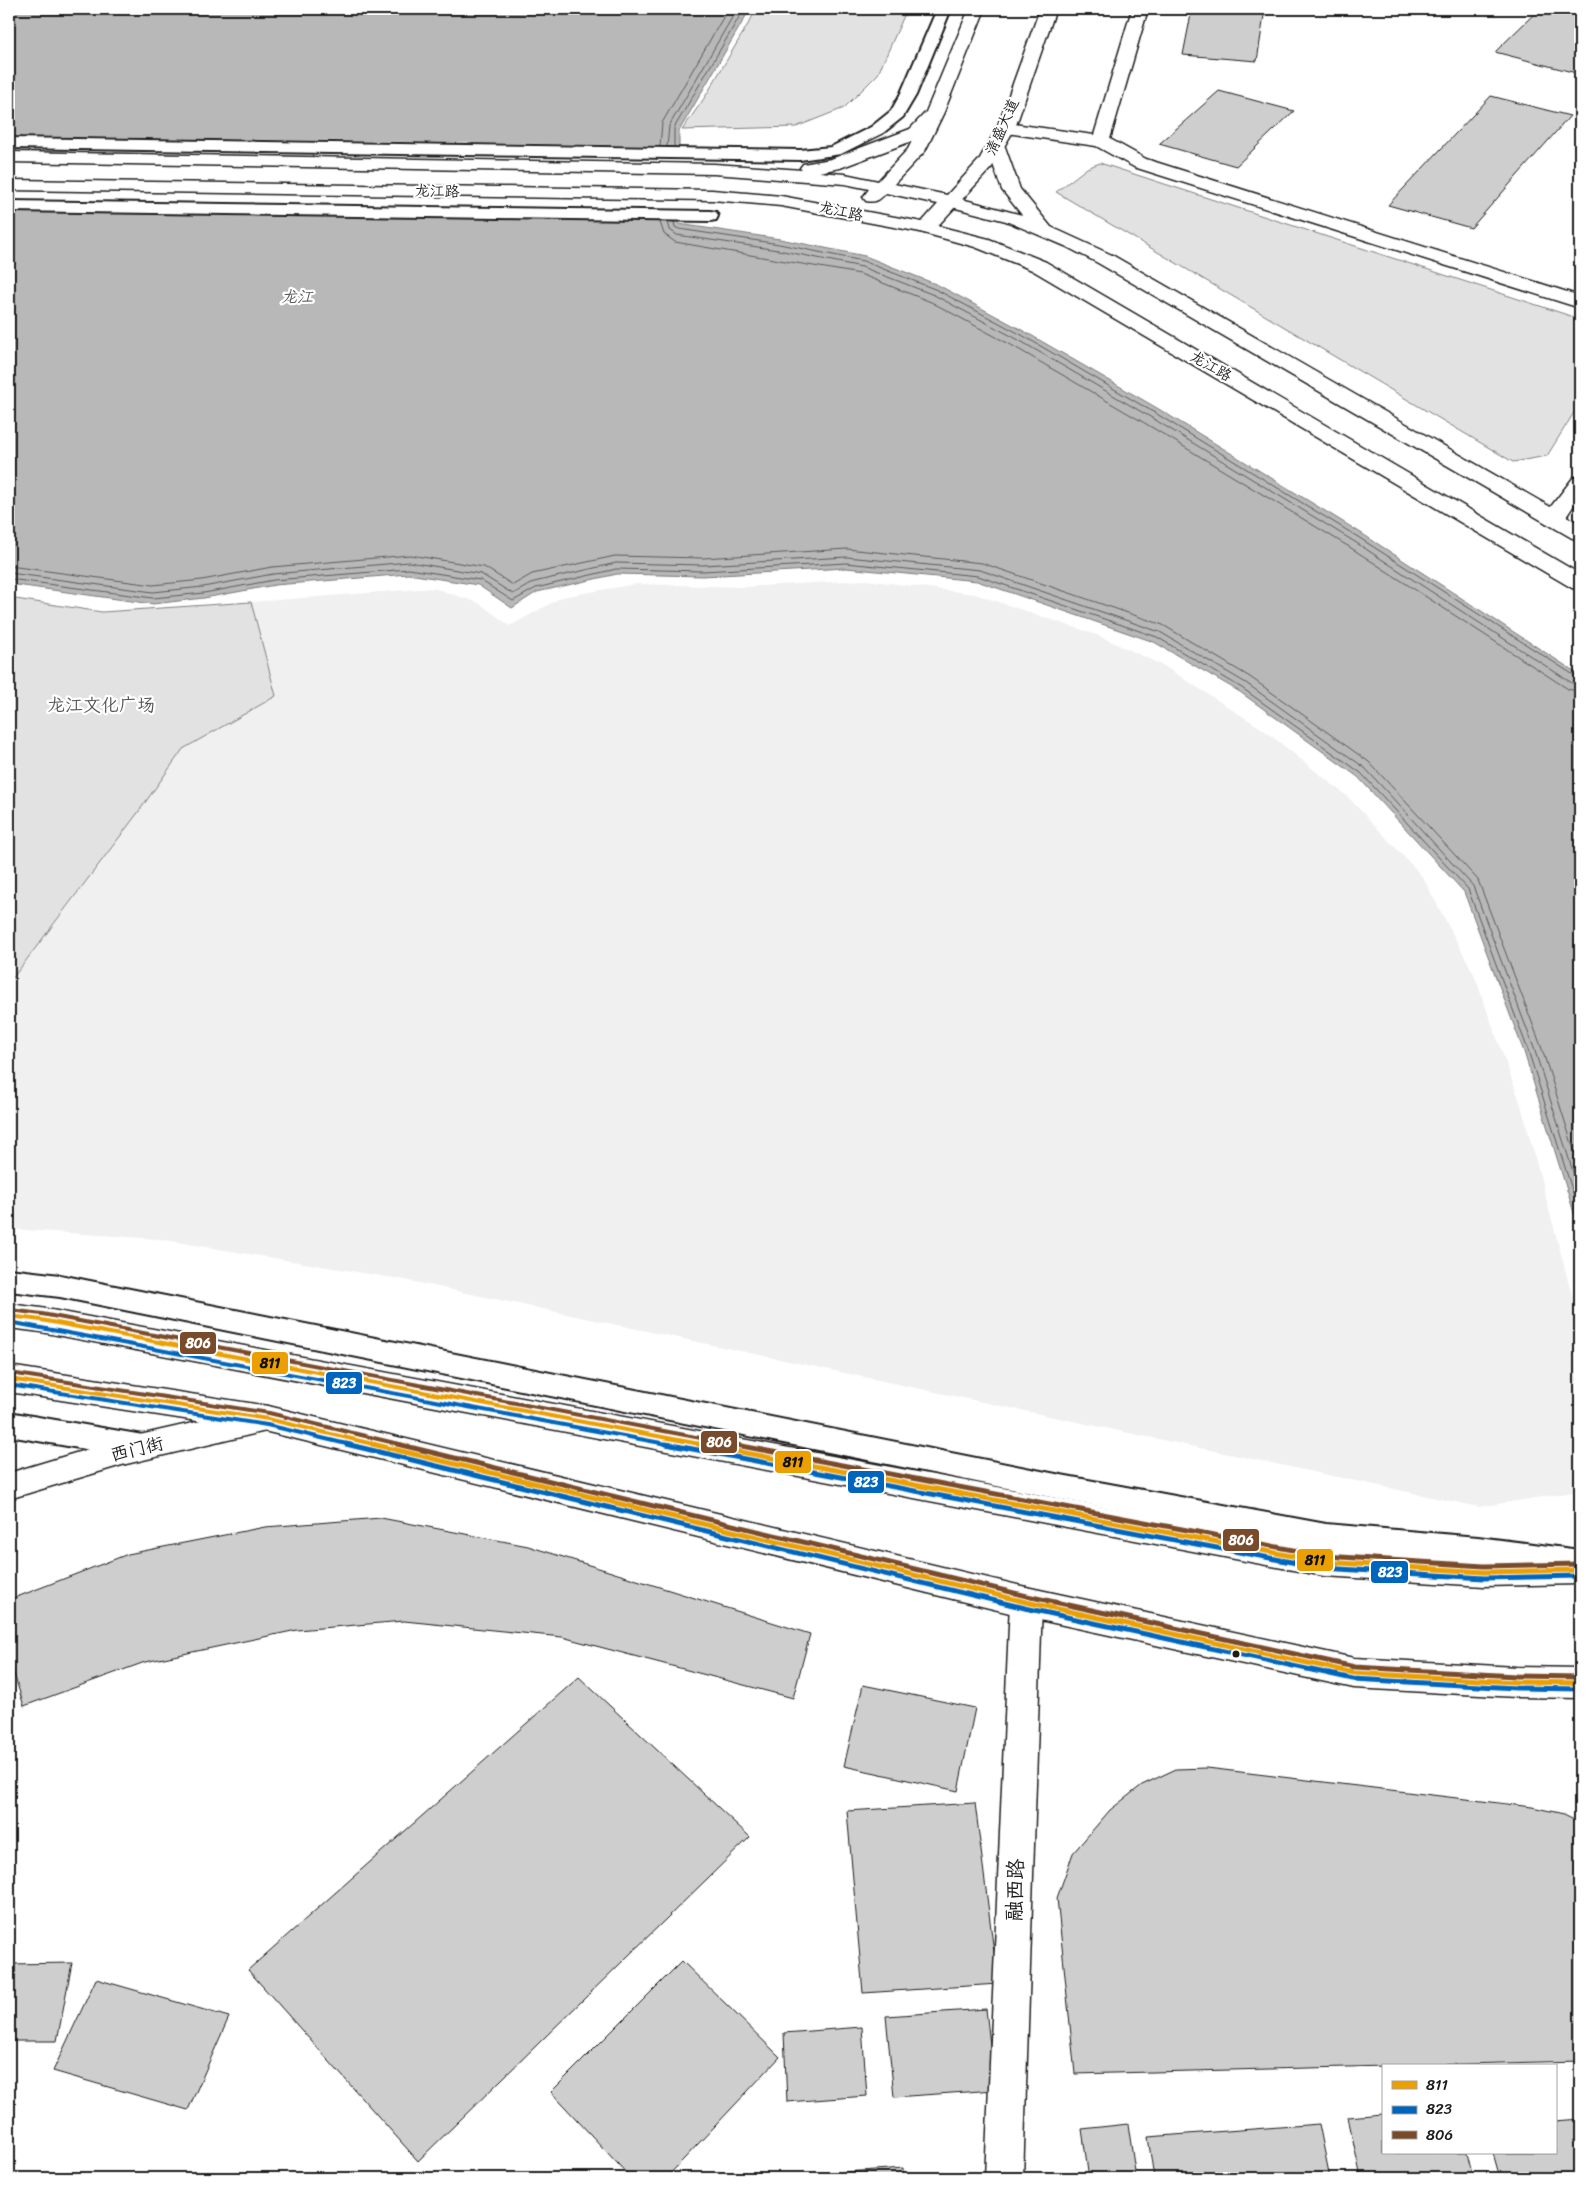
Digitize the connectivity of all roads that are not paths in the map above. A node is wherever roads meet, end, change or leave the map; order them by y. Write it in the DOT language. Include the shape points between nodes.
graph roads {
  1 [pos="944,9"];
  2 [pos="977,9"];
  3 [pos="1048,9"];
  4 [pos="1140,9"];
  5 [pos="935,112"];
  6 [pos="1006,128"];
  7 [pos="1101,141"];
  8 [pos="9,143"];
  9 [pos="996,147"];
  10 [pos="9,157"];
  11 [pos="716,162"];
  12 [pos="781,173"];
  13 [pos="9,185"];
  14 [pos="881,187"];
  15 [pos="950,201"];
  16 [pos="9,206"];
  17 [pos="856,215"];
  18 [pos="710,216"];
  19 [pos="926,228"];
  20 [pos="1046,230"];
  21 [pos="1580,302"];
  22 [pos="1580,482"];
  23 [pos="1554,518"];
  24 [pos="1580,533"];
  25 [pos="1580,583"];
  26 [pos="9,1280"];
  27 [pos="9,1316"];
  28 [pos="9,1379"];
  29 [pos="268,1419"];
  30 [pos="9,1424"];
  31 [pos="143,1447"];
  32 [pos="9,1486"];
  33 [pos="1580,1562"];
  34 [pos="1580,1570"];
  35 [pos="1026,1602"];
  36 [pos="1580,1683"];
  37 [pos="1004,2178"];
  1 -- 11 [label="lane" via="908,95 896,114 877,130 835,151"];
  2 -- 5 [label="main road"];
  3 -- 6 [label="main road, 清盛大道"];
  4 -- 7 [label="main road"];
  5 -- 12 [label="main road" via="916,133 866,154 834,164"];
  5 -- 14 [label="main road" via="916,151"];
  6 -- 7 [label="main road"];
  6 -- 9 [label="main road, 清盛大道"];
  7 -- 21 [label="main road" via="1140,163"];
  8 -- 11 [label="lane"];
  9 -- 15 [label="main road, 清盛大道" via="986,163"];
  9 -- 20 [label="main road" via="1011,190"];
  10 -- 11 [label="main road, 龙江路"];
  11 -- 12 [label="main road, 龙江路"];
  12 -- 14 [label="main road, 龙江路" via="845,179"];
  13 -- 17 [label="main road, 龙江路" via="712,195 780,201"];
  14 -- 15 [label="main road, 龙江路"];
  14 -- 17 [label="main road"];
  15 -- 19 [label="main road, 清盛大道"];
  15 -- 20 [label="main road, 龙江路" via="1012,217"];
  16 -- 18 [label="lane"];
  17 -- 19 [label="main road, 龙江路"];
  19 -- 25 [label="main road, 龙江路" via="982,243 1039,266"];
  20 -- 23 [label="main road, 龙江路" via="1105,259"];
  22 -- 23 [label="main road"];
  23 -- 24 [label="main road, 龙江路"];
  26 -- 33 [label="lane" via="60,1286 1326,1537"];
  27 -- 34 [label="main road" via="50,1321 1324,1562 1484,1572"];
  28 -- 29 [label="main road"];
  29 -- 31 [label="main road, 西门街"];
  29 -- 35 [label="main road"];
  30 -- 31 [label="lane"];
  31 -- 32 [label="main road, 西门街"];
  35 -- 36 [label="main road" via="1354,1673"];
  35 -- 37 [label="main road, 融西路"];
}
